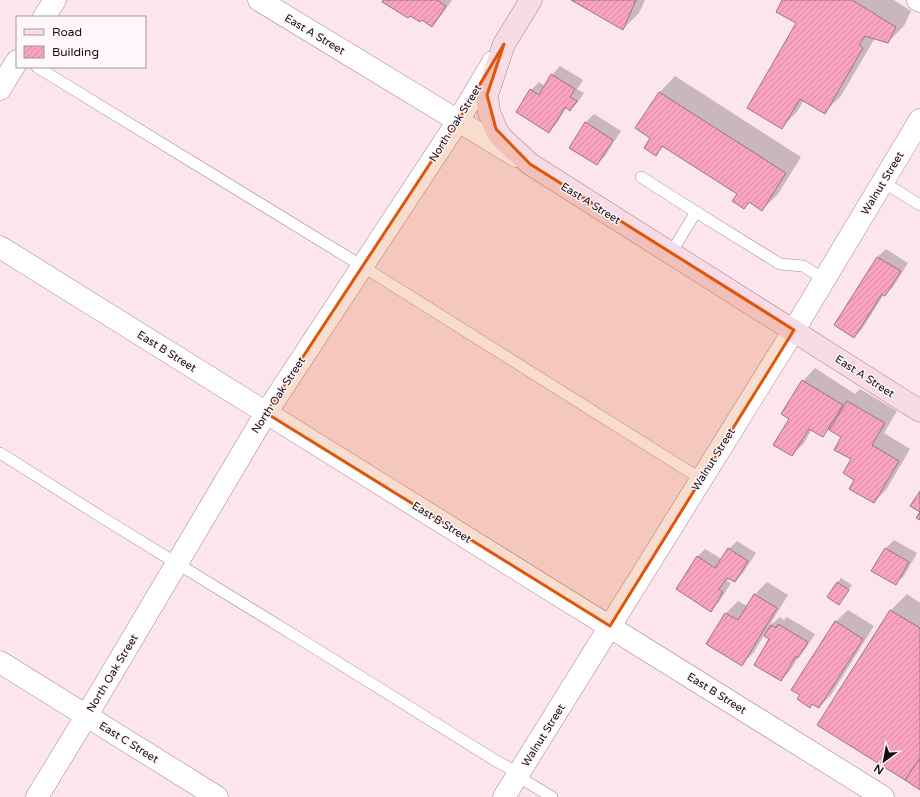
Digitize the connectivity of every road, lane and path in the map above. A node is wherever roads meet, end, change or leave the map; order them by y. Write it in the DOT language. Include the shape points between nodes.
graph roads {
  1 [pos="55,0"];
  2 [pos="259,0"];
  3 [pos="531,0"];
  4 [pos="45,16"];
  5 [pos="504,44"];
  6 [pos="16,63"];
  7 [pos="39,68"];
  8 [pos="0,89"];
  9 [pos="920,120"];
  10 [pos="458,121"];
  11 [pos="530,164"];
  12 [pos="641,177"];
  13 [pos="883,182"];
  14 [pos="920,205"];
  15 [pos="696,212"];
  16 [pos="0,247"];
  17 [pos="671,253"];
  18 [pos="362,266"];
  19 [pos="824,279"];
  20 [pos="794,330"];
  21 [pos="920,411"];
  22 [pos="266,413"];
  23 [pos="0,453"];
  24 [pos="701,479"];
  25 [pos="177,563"];
  26 [pos="610,626"];
  27 [pos="0,662"];
  28 [pos="87,715"];
  29 [pos="518,774"];
  30 [pos="37,797"];
  31 [pos="217,797"];
  32 [pos="504,797"];
  33 [pos="552,797"];
  34 [pos="883,797"];
  1 -- 4 [label="street"];
  2 -- 10 [label="street, East A Street"];
  3 -- 5 [label="main road, North Oak Street"];
  5 -- 10 [label="street, North Oak Street"];
  5 -- 11 [label="main road" via="487,95 489,112 500,137"];
  6 -- 8 [label="street"];
  7 -- 18 [label="lane"];
  9 -- 13 [label="street, Walnut Street"];
  10 -- 11 [label="street, East A Street"];
  10 -- 18 [label="street, North Oak Street"];
  11 -- 17 [label="main road, East A Street"];
  12 -- 15 [label="lane"];
  13 -- 14 [label="lane"];
  13 -- 19 [label="street, Walnut Street"];
  15 -- 17 [label="lane"];
  15 -- 19 [label="lane" via="780,264 803,266"];
  16 -- 22 [label="street, East B Street"];
  17 -- 20 [label="main road, East A Street"];
  18 -- 22 [label="street, North Oak Street"];
  18 -- 24 [label="lane"];
  19 -- 20 [label="street, Walnut Street"];
  20 -- 21 [label="main road, East A Street"];
  20 -- 24 [label="street, Walnut Street"];
  22 -- 25 [label="street, North Oak Street"];
  22 -- 26 [label="street, East B Street"];
  23 -- 25 [label="lane"];
  24 -- 26 [label="street, Walnut Street"];
  25 -- 28 [label="street, North Oak Street"];
  25 -- 29 [label="lane"];
  26 -- 29 [label="street, Walnut Street"];
  26 -- 34 [label="street, East B Street"];
  27 -- 28 [label="street, East C Street"];
  28 -- 30 [label="street, North Oak Street"];
  28 -- 31 [label="street, East C Street"];
  29 -- 32 [label="street, Walnut Street"];
  29 -- 33 [label="lane"];
}
